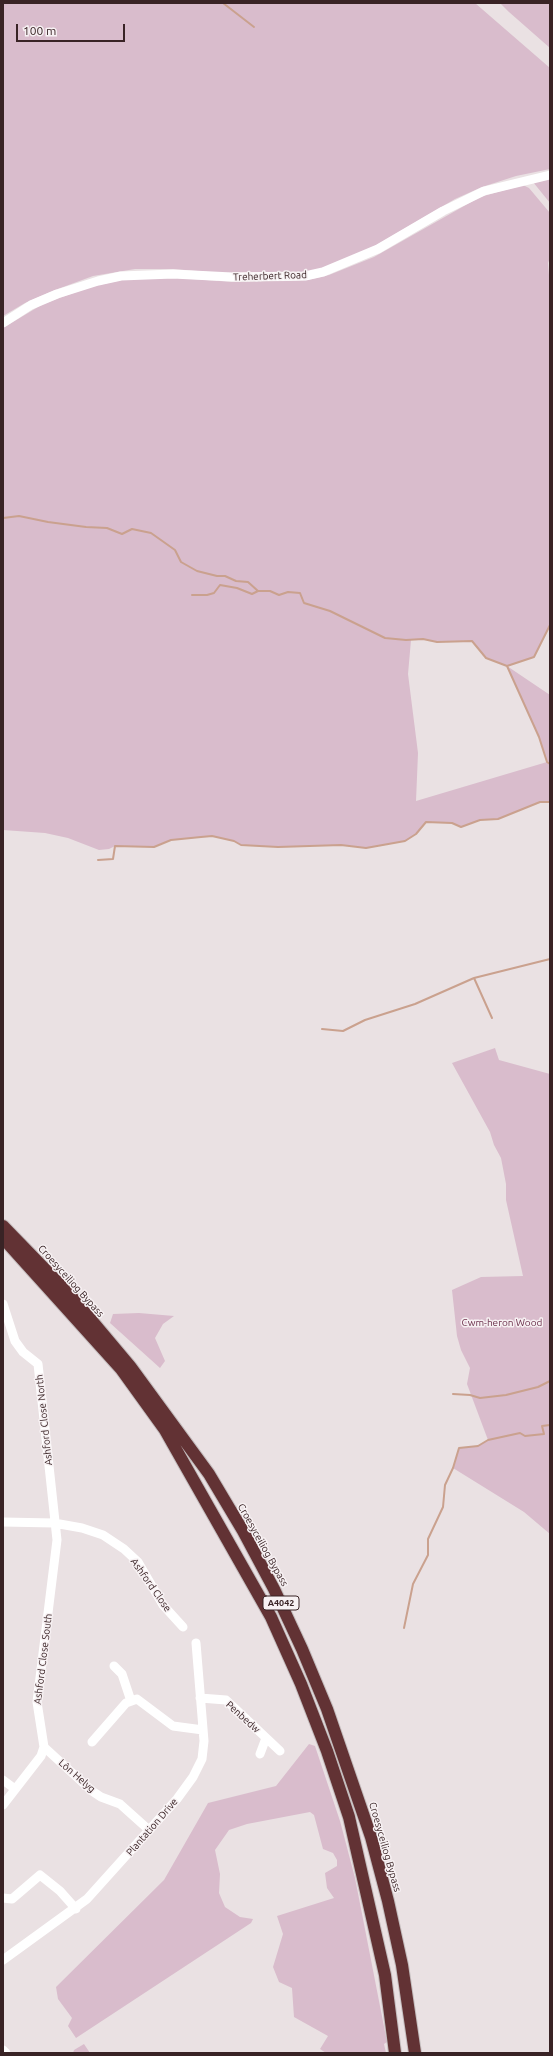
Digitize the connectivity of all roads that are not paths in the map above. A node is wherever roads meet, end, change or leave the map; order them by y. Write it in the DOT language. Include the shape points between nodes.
graph roads {
  1 [pos="550,175"];
  2 [pos="3,323"];
  3 [pos="3,1226"];
  4 [pos="3,1238"];
  5 [pos="3,1304"];
  6 [pos="3,1522"];
  7 [pos="54,1523"];
  8 [pos="183,1627"];
  9 [pos="196,1643"];
  10 [pos="114,1666"];
  11 [pos="200,1698"];
  12 [pos="131,1701"];
  13 [pos="202,1730"];
  14 [pos="266,1738"];
  15 [pos="92,1742"];
  16 [pos="44,1747"];
  17 [pos="280,1751"];
  18 [pos="260,1754"];
  19 [pos="3,1780"];
  20 [pos="15,1789"];
  21 [pos="3,1805"];
  22 [pos="149,1830"];
  23 [pos="3,1898"];
  24 [pos="76,1909"];
  25 [pos="3,1960"];
  26 [pos="3,2050"];
  27 [pos="6,2053"];
  28 [pos="395,2053"];
  29 [pos="415,2053"];
  1 -- 2 [label="street, Treherbert Road" via="484,191 443,211 378,249 323,272 305,276 121,276 98,280 57,294 31,305"];
  3 -- 29 [label="highway, Croesyceiliog Bypass / A4042" via="72,1297 130,1366 208,1474 244,1530 274,1588 327,1709 371,1837 402,1964"];
  4 -- 28 [label="highway, Croesyceiliog Bypass / A4042" via="121,1369 165,1430 271,1617 301,1684 349,1817 385,1975"];
  5 -- 7 [label="street, Ashford Close North" via="16,1341 32,1361 38,1364"];
  6 -- 7 [label="street, Ashford Close"];
  7 -- 8 [label="street, Ashford Close" via="103,1535 124,1549 138,1562 163,1605"];
  7 -- 16 [label="street, Ashford Close South" via="56,1552 37,1702"];
  9 -- 11 [label="street, Plantation Drive"];
  10 -- 12 [label="street" via="122,1674"];
  11 -- 13 [label="street, Plantation Drive"];
  11 -- 14 [label="street, Penbedw" via="226,1700"];
  12 -- 13 [label="street" via="137,1699 173,1726"];
  12 -- 15 [label="street" via="126,1703"];
  13 -- 22 [label="street, Plantation Drive" via="202,1759 193,1777 178,1799"];
  14 -- 17 [label="street, Penbedw"];
  14 -- 18 [label="street"];
  16 -- 20 [label="street" via="41,1756"];
  16 -- 22 [label="street, Lôn Helyg" via="92,1791 120,1804"];
  19 -- 20 [label="street"];
  20 -- 21 [label="street"];
  22 -- 24 [label="street, Plantation Drive" via="97,1890"];
  23 -- 24 [label="street" via="12,1899 40,1875 60,1891"];
  24 -- 25 [label="street, Plantation Drive"];
  26 -- 27 [label="street"];
}
